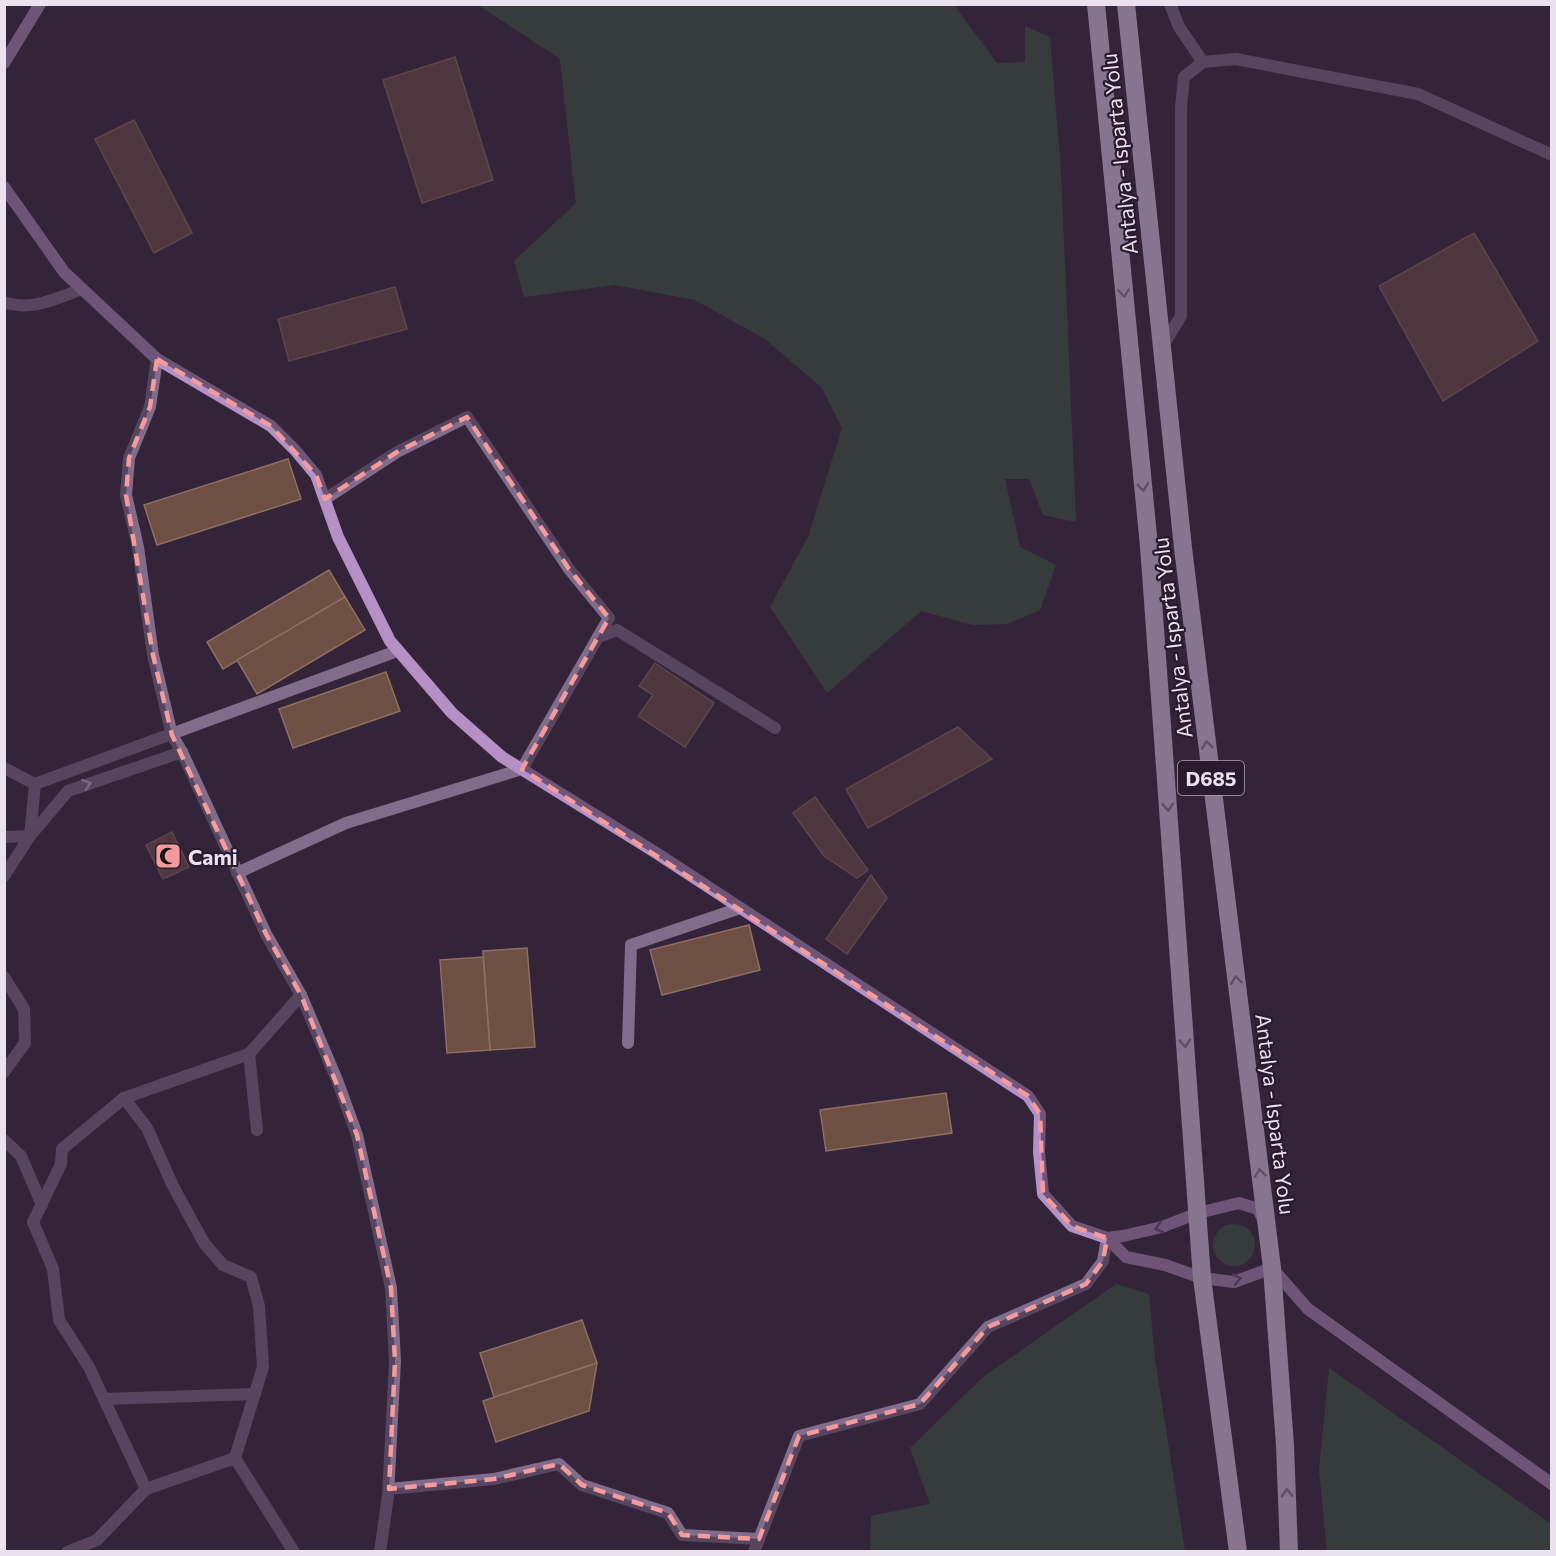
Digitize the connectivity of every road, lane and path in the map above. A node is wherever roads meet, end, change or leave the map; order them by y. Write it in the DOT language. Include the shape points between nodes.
graph roads {
  1 [pos="40,4"];
  2 [pos="1096,4"];
  3 [pos="1125,4"];
  4 [pos="1170,4"];
  5 [pos="1203,62"];
  6 [pos="4,63"];
  7 [pos="1551,155"];
  8 [pos="4,187"];
  9 [pos="82,289"];
  10 [pos="4,302"];
  11 [pos="1162,348"];
  12 [pos="157,359"];
  13 [pos="325,499"];
  14 [pos="598,637"];
  15 [pos="397,651"];
  16 [pos="775,728"];
  17 [pos="172,735"];
  18 [pos="182,752"];
  19 [pos="4,768"];
  20 [pos="522,770"];
  21 [pos="35,784"];
  22 [pos="30,836"];
  23 [pos="4,837"];
  24 [pos="237,873"];
  25 [pos="4,876"];
  26 [pos="740,908"];
  27 [pos="4,977"];
  28 [pos="301,995"];
  29 [pos="628,1043"];
  30 [pos="249,1054"];
  31 [pos="4,1072"];
  32 [pos="124,1098"];
  33 [pos="257,1130"];
  34 [pos="4,1140"];
  35 [pos="42,1205"];
  36 [pos="1198,1213"];
  37 [pos="1266,1224"];
  38 [pos="1107,1238"];
  39 [pos="1272,1268"];
  40 [pos="1202,1278"];
  41 [pos="255,1394"];
  42 [pos="104,1399"];
  43 [pos="235,1458"];
  44 [pos="1551,1484"];
  45 [pos="146,1489"];
  46 [pos="388,1489"];
  47 [pos="759,1539"];
  48 [pos="67,1551"];
  49 [pos="294,1551"];
  50 [pos="378,1551"];
  51 [pos="754,1551"];
  52 [pos="1238,1551"];
  53 [pos="1289,1551"];
  1 -- 6 [label="street"];
  2 -- 36 [label="highway, Antalya - Isparta Yolu / D685, one-way" via="1149,546"];
  3 -- 11 [label="highway, Antalya - Isparta Yolu / D685"];
  4 -- 5 [label="street" via="1179,27"];
  5 -- 7 [label="street" via="1236,59 1418,94"];
  5 -- 11 [label="street" via="1184,77 1181,316"];
  8 -- 9 [label="street" via="64,272"];
  9 -- 10 [label="street" via="45,303 15,306"];
  9 -- 12 [label="street"];
  37 -- 11 [label="highway, Antalya - Isparta Yolu / D685, one-way"];
  12 -- 13 [label="street" via="272,426 316,475"];
  12 -- 17 [label="street" via="150,407 129,458 126,495 138,547 153,655"];
  13 -- 14 [label="street" via="397,453 466,417 569,569 609,618"];
  13 -- 15 [label="street" via="338,537"];
  14 -- 16 [label="street" via="617,630"];
  14 -- 20 [label="street"];
  15 -- 17 [label="street"];
  15 -- 20 [label="street" via="452,712"];
  17 -- 18 [label="street"];
  17 -- 21 [label="street"];
  22 -- 18 [label="street, one-way" via="68,791"];
  18 -- 24 [label="street"];
  19 -- 21 [label="street"];
  20 -- 24 [label="street" via="346,823"];
  20 -- 26 [label="street"];
  21 -- 22 [label="street"];
  22 -- 23 [label="street"];
  22 -- 25 [label="street"];
  24 -- 28 [label="street"];
  26 -- 29 [label="street" via="631,945"];
  26 -- 38 [label="street" via="1028,1096 1040,1114 1044,1194 1072,1226"];
  27 -- 31 [label="street" via="24,1009 25,1043"];
  28 -- 30 [label="street"];
  28 -- 46 [label="street" via="357,1135 391,1288 395,1361"];
  30 -- 32 [label="street"];
  30 -- 33 [label="street"];
  32 -- 35 [label="street" via="62,1149 61,1164"];
  32 -- 41 [label="street" via="147,1128 204,1243 223,1265 251,1277 259,1306 263,1367"];
  34 -- 35 [label="street" via="21,1156"];
  35 -- 42 [label="street" via="33,1222 52,1269 59,1320"];
  36 -- 37 [label="street" via="1239,1203 1258,1209"];
  36 -- 38 [label="street, one-way" via="1162,1227"];
  36 -- 40 [label="highway, Antalya - Isparta Yolu / D685"];
  37 -- 39 [label="highway, Antalya - Isparta Yolu / D685"];
  38 -- 40 [label="street" via="1126,1257"];
  38 -- 47 [label="street" via="1103,1261 1086,1284 988,1327 920,1404 799,1436"];
  40 -- 39 [label="street, one-way" via="1234,1282"];
  39 -- 44 [label="street" via="1308,1309"];
  53 -- 39 [label="highway, Antalya - Isparta Yolu / D685, one-way"];
  40 -- 52 [label="highway, Antalya - Isparta Yolu / D685"];
  41 -- 42 [label="street"];
  41 -- 43 [label="street"];
  42 -- 45 [label="street"];
  43 -- 45 [label="street"];
  43 -- 49 [label="street"];
  45 -- 48 [label="street" via="97,1540"];
  46 -- 47 [label="street" via="494,1479 559,1464 582,1485 668,1513 682,1535"];
  46 -- 50 [label="street"];
  47 -- 51 [label="street"];
}
